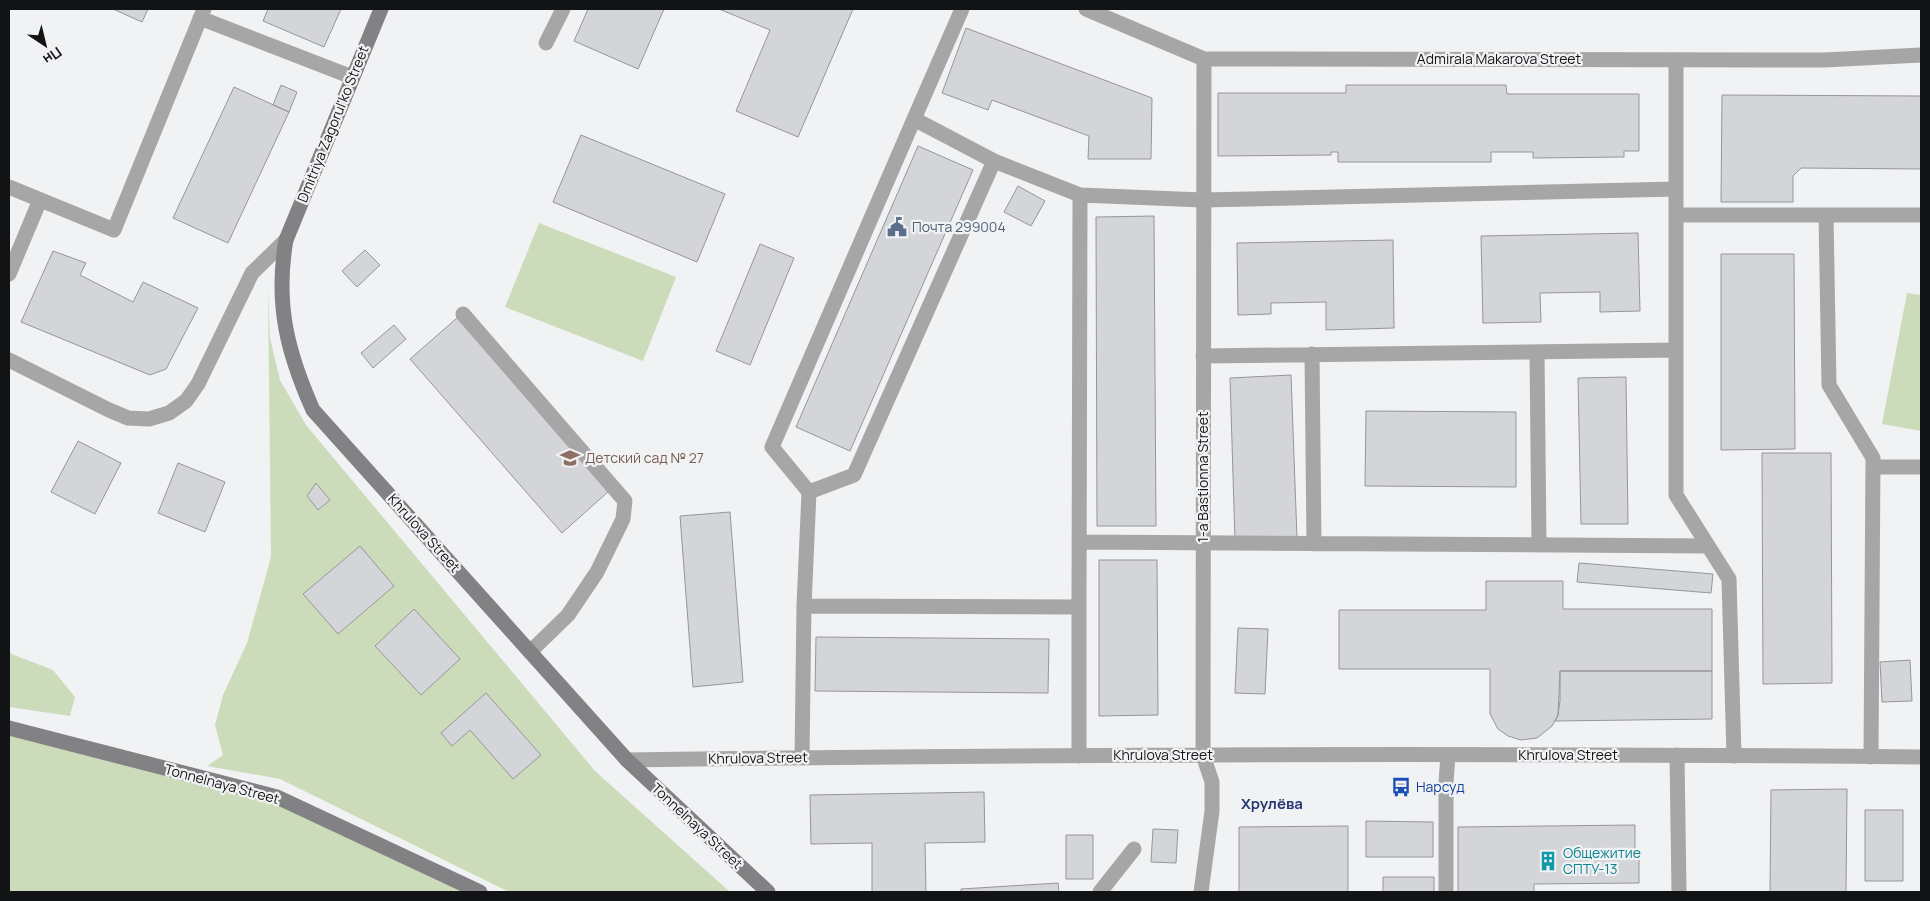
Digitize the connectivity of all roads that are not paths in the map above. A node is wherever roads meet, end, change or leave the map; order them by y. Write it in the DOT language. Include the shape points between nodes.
graph roads {
  1 [pos="381,9"];
  2 [pos="563,9"];
  3 [pos="962,9"];
  4 [pos="1086,9"];
  5 [pos="202,13"];
  6 [pos="546,43"];
  7 [pos="1921,55"];
  8 [pos="1204,59"];
  9 [pos="1676,60"];
  10 [pos="352,77"];
  11 [pos="914,119"];
  12 [pos="994,161"];
  13 [pos="9,187"];
  14 [pos="1676,189"];
  15 [pos="1080,195"];
  16 [pos="40,200"];
  17 [pos="1203,200"];
  18 [pos="1676,215"];
  19 [pos="1826,215"];
  20 [pos="1921,215"];
  21 [pos="286,240"];
  22 [pos="9,274"];
  23 [pos="463,314"];
  24 [pos="1676,350"];
  25 [pos="1537,352"];
  26 [pos="1312,354"];
  27 [pos="1203,356"];
  28 [pos="9,360"];
  29 [pos="1873,467"];
  30 [pos="1921,467"];
  31 [pos="810,492"];
  32 [pos="1080,542"];
  33 [pos="1202,543"];
  34 [pos="1314,544"];
  35 [pos="1539,545"];
  36 [pos="1708,546"];
  37 [pos="804,606"];
  38 [pos="1079,607"];
  39 [pos="530,652"];
  40 [pos="9,728"];
  41 [pos="1677,754"];
  42 [pos="1203,755"];
  43 [pos="1448,755"];
  44 [pos="1079,756"];
  45 [pos="1734,756"];
  46 [pos="802,757"];
  47 [pos="1871,757"];
  48 [pos="1921,757"];
  49 [pos="627,760"];
  50 [pos="1134,849"];
  51 [pos="480,892"];
  52 [pos="768,892"];
  53 [pos="1100,892"];
  54 [pos="1202,892"];
  55 [pos="1446,892"];
  56 [pos="1679,892"];
  1 -- 10 [label="main road, Dmitriya Zagorul'ko Street"];
  2 -- 6 [label="street"];
  3 -- 11 [label="street"];
  4 -- 8 [label="street, Admirala Makarova Street"];
  5 -- 10 [label="street"];
  5 -- 16 [label="street" via="114,230"];
  7 -- 9 [label="street, Admirala Makarova Street" via="1824,60"];
  8 -- 9 [label="street, Admirala Makarova Street"];
  8 -- 17 [label="street, 1-a Bastionna Street"];
  9 -- 14 [label="street"];
  10 -- 21 [label="main road, Dmitriya Zagorul'ko Street"];
  11 -- 12 [label="street"];
  11 -- 31 [label="street" via="772,447"];
  12 -- 15 [label="street"];
  12 -- 31 [label="street" via="854,475"];
  13 -- 16 [label="street"];
  14 -- 17 [label="street"];
  14 -- 18 [label="street"];
  15 -- 17 [label="street"];
  15 -- 32 [label="street"];
  16 -- 22 [label="street"];
  17 -- 27 [label="street, 1-a Bastionna Street"];
  18 -- 19 [label="street"];
  18 -- 24 [label="street"];
  19 -- 20 [label="street"];
  19 -- 29 [label="street" via="1829,385 1873,458"];
  21 -- 28 [label="street" via="252,273 198,384 186,401 169,413 149,419 128,418"];
  21 -- 39 [label="main road, Khrulova Street" via="281,268 284,324 291,355 313,410"];
  23 -- 39 [label="street" via="625,501 623,519 597,572 568,615"];
  24 -- 25 [label="street"];
  24 -- 36 [label="street" via="1676,495"];
  25 -- 26 [label="street"];
  25 -- 35 [label="street"];
  26 -- 27 [label="street"];
  26 -- 34 [label="street"];
  27 -- 33 [label="street, 1-a Bastionna Street"];
  29 -- 30 [label="street"];
  29 -- 47 [label="street"];
  31 -- 37 [label="street"];
  32 -- 33 [label="street"];
  32 -- 38 [label="street"];
  33 -- 34 [label="street"];
  33 -- 42 [label="street, 1-a Bastionna Street"];
  34 -- 35 [label="street"];
  35 -- 36 [label="street"];
  36 -- 45 [label="street" via="1729,579"];
  37 -- 38 [label="street"];
  37 -- 46 [label="street"];
  38 -- 44 [label="street"];
  39 -- 49 [label="main road, Khrulova Street"];
  40 -- 51 [label="main road, Tonnelnaya Street" via="277,797"];
  41 -- 43 [label="street, Khrulova Street"];
  41 -- 45 [label="street, Khrulova Street"];
  41 -- 56 [label="street"];
  42 -- 43 [label="street, Khrulova Street"];
  42 -- 44 [label="street, Khrulova Street"];
  42 -- 54 [label="street, 1-a Bastionna Street" via="1212,782 1212,801"];
  43 -- 55 [label="street"];
  44 -- 46 [label="street, Khrulova Street"];
  45 -- 47 [label="street, Khrulova Street"];
  46 -- 49 [label="street, Khrulova Street"];
  47 -- 48 [label="street, Khrulova Street"];
  49 -- 52 [label="main road, Tonnelnaya Street"];
  50 -- 53 [label="street"];
}
